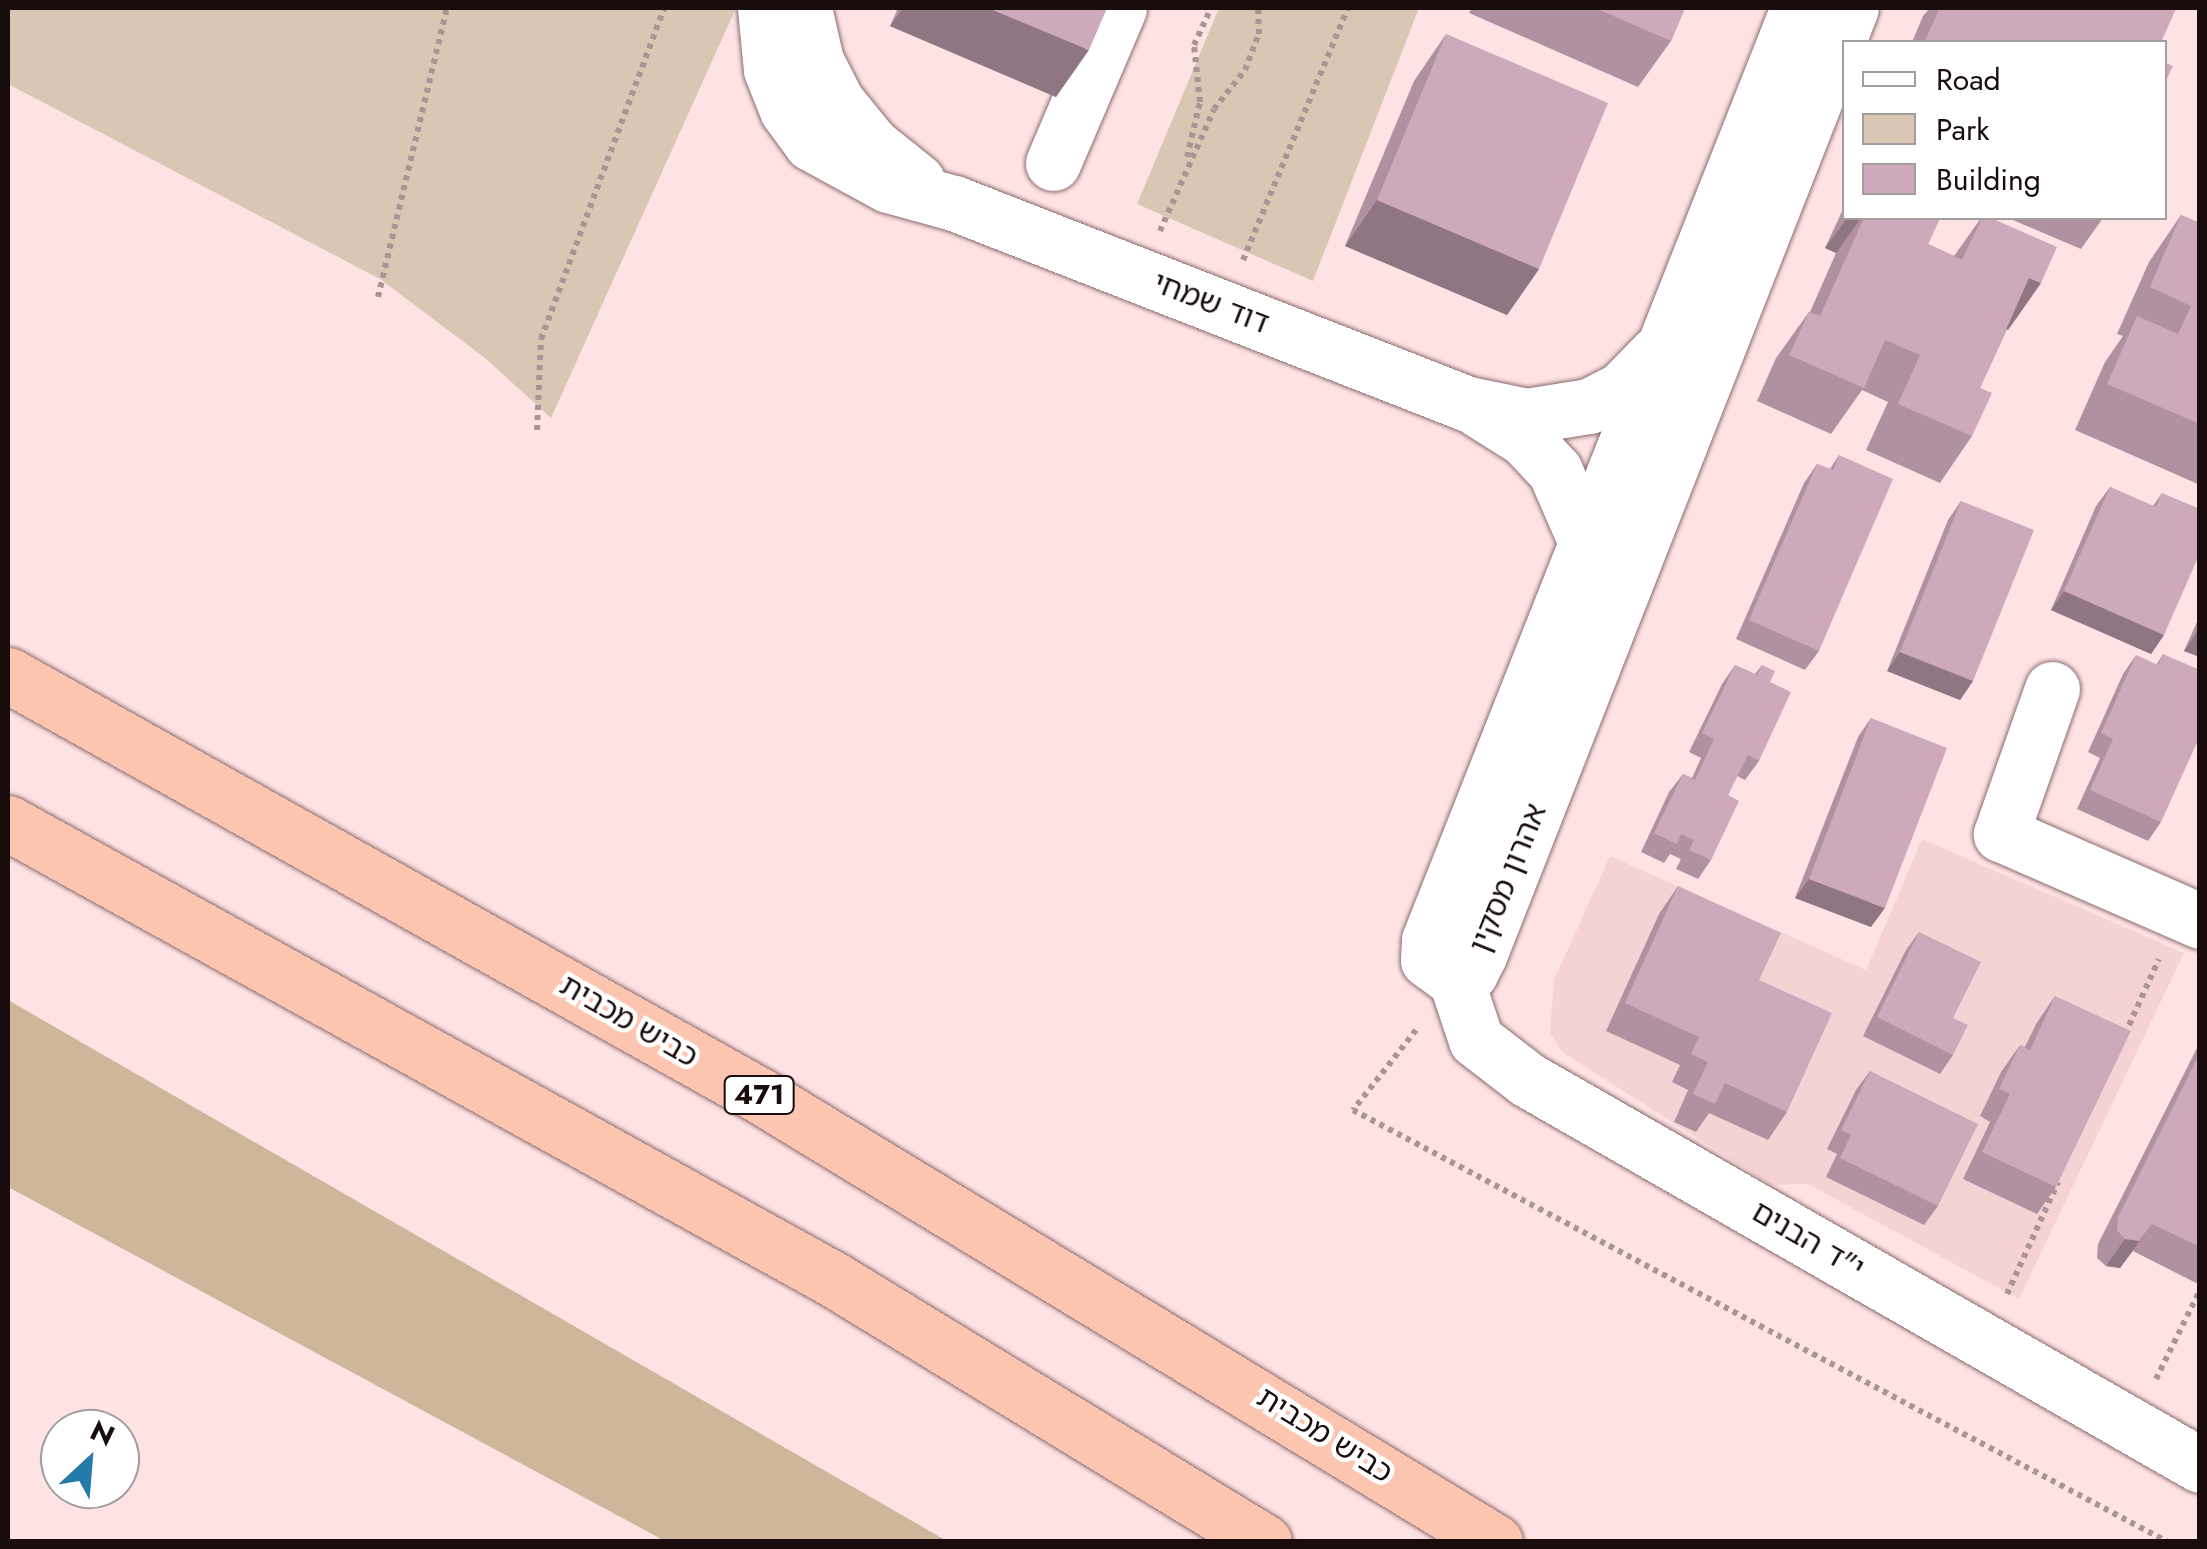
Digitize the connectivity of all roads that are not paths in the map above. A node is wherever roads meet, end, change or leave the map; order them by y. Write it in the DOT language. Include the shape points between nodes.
graph roads {
  1 [pos="764,8"];
  2 [pos="804,8"];
  3 [pos="1119,8"];
  4 [pos="1798,8"];
  5 [pos="1851,8"];
  6 [pos="1053,163"];
  7 [pos="954,203"];
  8 [pos="1660,351"];
  9 [pos="1468,404"];
  10 [pos="1585,540"];
  11 [pos="8,675"];
  12 [pos="2052,689"];
  13 [pos="8,823"];
  14 [pos="2190,917"];
  15 [pos="1456,980"];
  16 [pos="2200,1465"];
  17 [pos="1264,1542"];
  18 [pos="1495,1542"];
  1 -- 7 [label="street, דוד שמחי" via="770,70 811,143 872,178"];
  2 -- 7 [label="street, דוד שמחי" via="816,61 837,102 906,175"];
  3 -- 6 [label="street"];
  4 -- 8 [label="street, אהרון מסקין"];
  5 -- 15 [label="street, אהרון מסקין" via="1480,954"];
  7 -- 9 [label="street, דוד שמחי"];
  8 -- 9 [label="street, דוד שמחי" via="1622,389 1589,406 1527,416"];
  8 -- 10 [label="street, אהרון מסקין"];
  9 -- 10 [label="street, דוד שמחי" via="1524,439 1554,471"];
  10 -- 15 [label="street, אהרון מסקין" via="1429,940 1428,960"];
  11 -- 18 [label="highway, כביש מכבית / 471" via="759,1095"];
  12 -- 14 [label="street" via="2001,834"];
  13 -- 17 [label="highway" via="816,1269"];
  15 -- 16 [label="street, י\"ד הבנים" via="1476,1040 1528,1080"];
}
